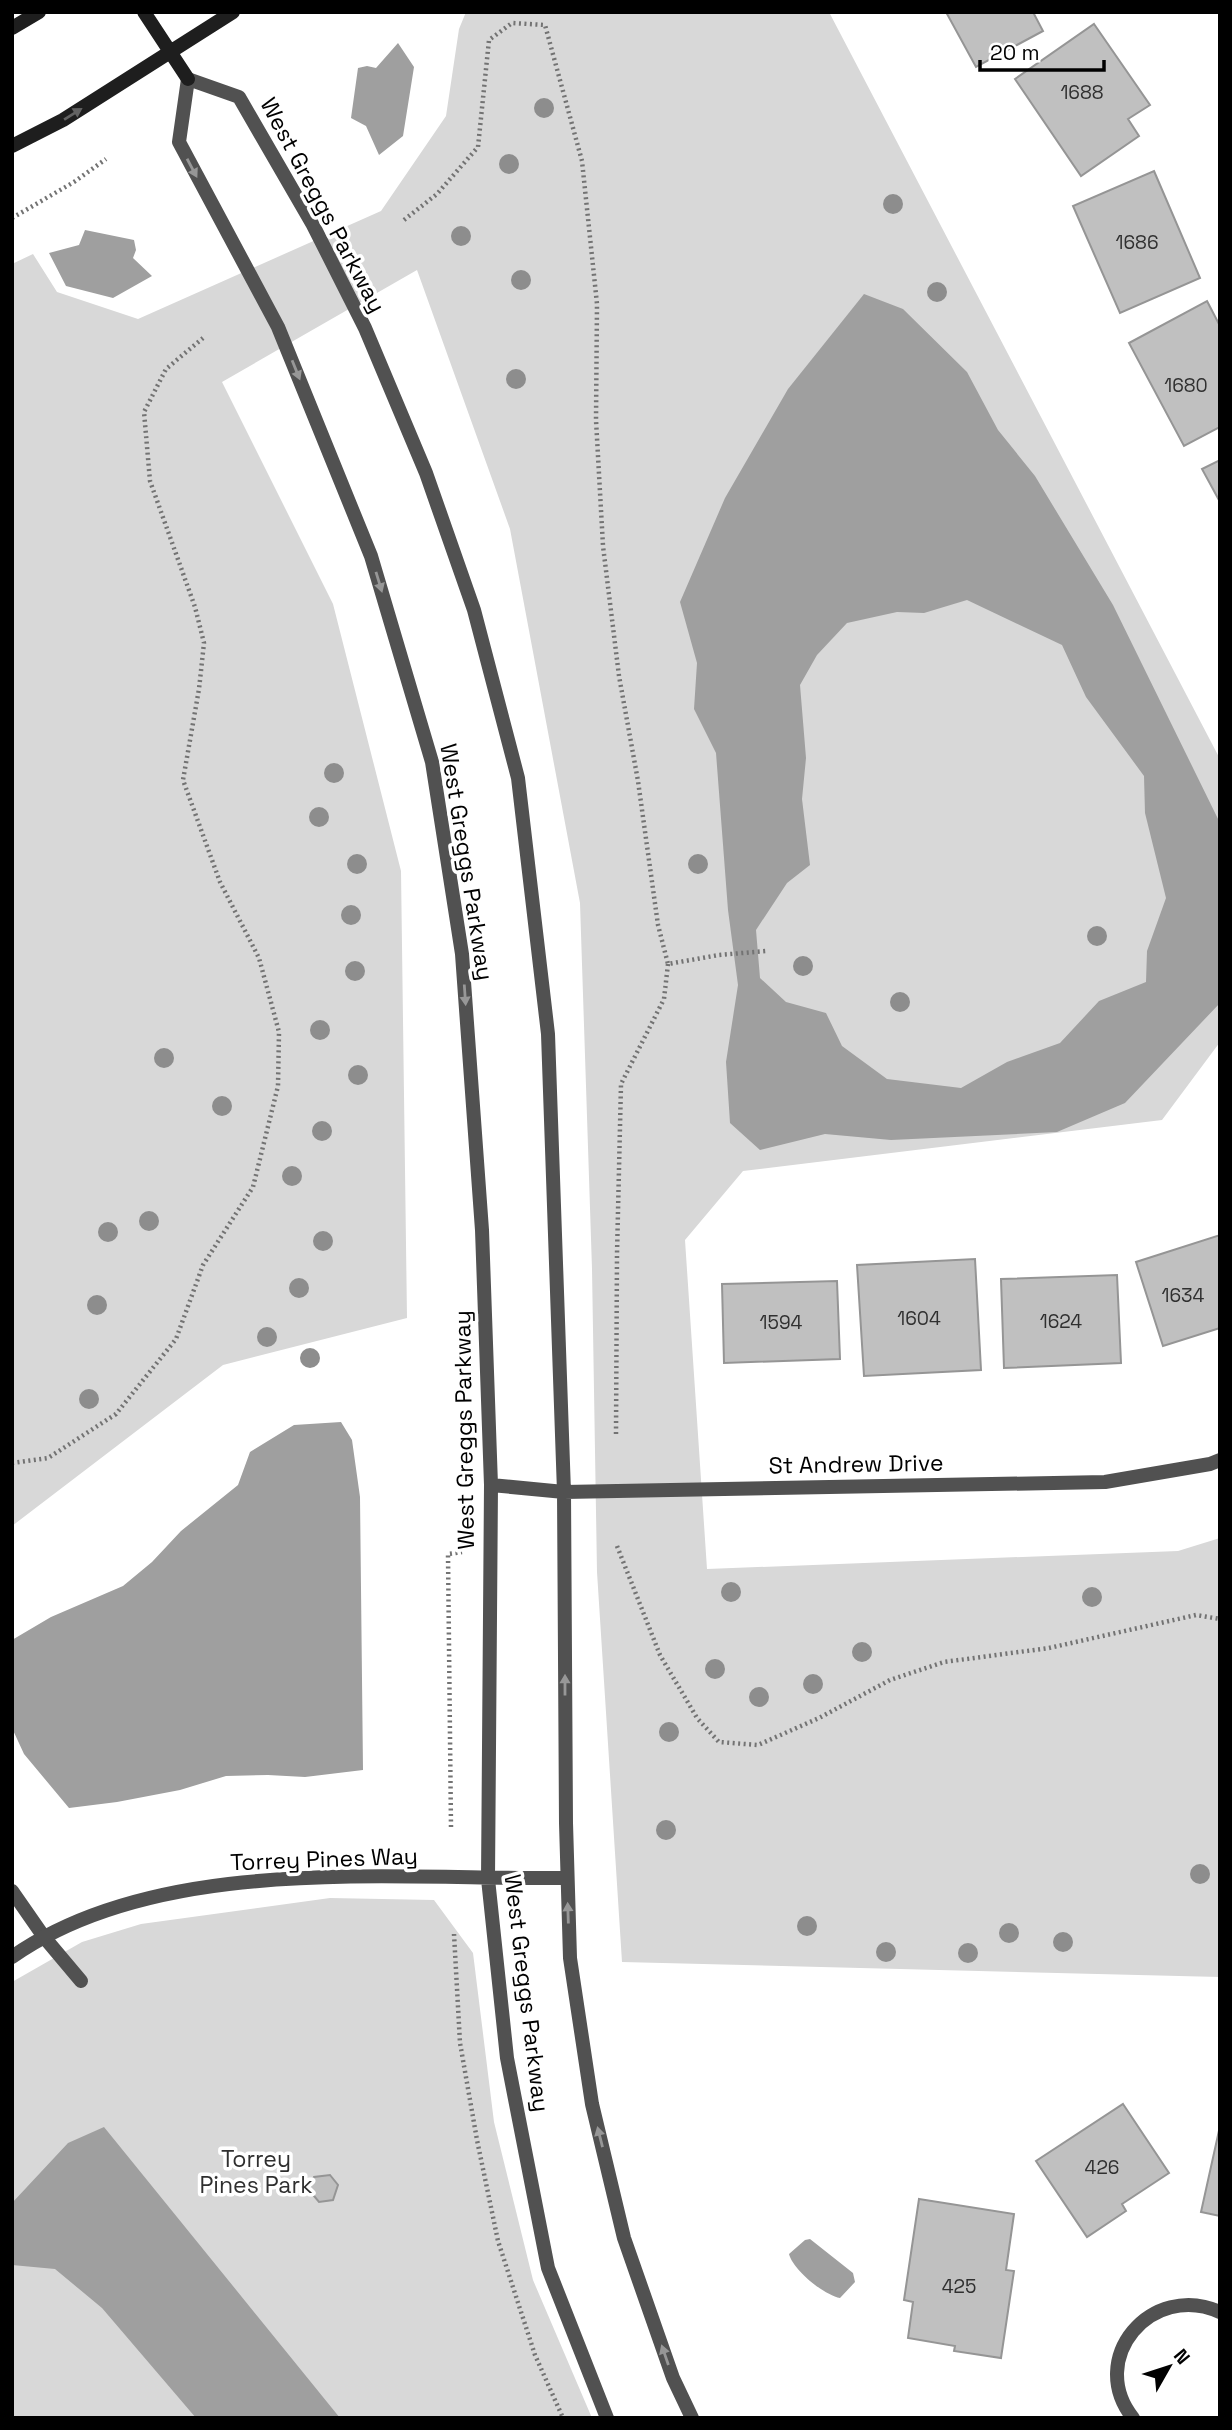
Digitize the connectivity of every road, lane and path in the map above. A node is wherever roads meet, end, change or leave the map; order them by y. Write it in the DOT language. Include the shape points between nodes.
graph roads {
  1 [pos="39,12"];
  2 [pos="144,12"];
  3 [pos="233,12"];
  4 [pos="12,28"];
  5 [pos="170,52"];
  6 [pos="188,79"];
  7 [pos="12,146"];
  8 [pos="106,159"];
  9 [pos="12,218"];
  10 [pos="404,220"];
  11 [pos="203,338"];
  12 [pos="766,951"];
  13 [pos="668,964"];
  14 [pos="616,1434"];
  15 [pos="1220,1460"];
  16 [pos="12,1463"];
  17 [pos="491,1485"];
  18 [pos="564,1492"];
  19 [pos="617,1546"];
  20 [pos="467,1551"];
  21 [pos="1220,1619"];
  22 [pos="451,1827"];
  23 [pos="568,1878"];
  24 [pos="488,1879"];
  25 [pos="12,1891"];
  26 [pos="454,1934"];
  27 [pos="44,1937"];
  28 [pos="12,1957"];
  29 [pos="81,1980"];
  30 [pos="1220,2312"];
  31 [pos="563,2418"];
  32 [pos="607,2418"];
  33 [pos="692,2418"];
  34 [pos="1133,2418"];
  1 -- 4 [label="main road"];
  2 -- 5 [label="main road"];
  3 -- 5 [label="main road"];
  5 -- 6 [label="main road"];
  7 -- 5 [label="main road, one-way" via="63,120"];
  6 -- 17 [label="street, West Greggs Parkway, one-way" via="178,142 289,352 371,556 432,762 462,954 482,1230"];
  6 -- 18 [label="street, West Greggs Parkway" via="239,97 313,225 365,328 426,472 474,610 518,778 548,1034"];
  8 -- 9 [label="path"];
  10 -- 13 [label="path" via="437,194 478,147 489,40 512,23 545,25 582,160 597,304 596,420 603,546 619,676"];
  11 -- 16 [label="path" via="166,369 144,412 150,481 204,643 183,780 220,882 259,958 279,1032 278,1086 253,1187 203,1265 176,1339 116,1414 48,1458"];
  12 -- 13 [label="path"];
  13 -- 14 [label="path" via="664,999 621,1084"];
  15 -- 18 [label="street, St Andrew Drive" via="1105,1482"];
  17 -- 18 [label="street, St Andrew Drive"];
  17 -- 24 [label="street, West Greggs Parkway"];
  23 -- 18 [label="street, West Greggs Parkway, one-way"];
  19 -- 21 [label="path" via="660,1655 697,1718 719,1742 758,1745 890,1680 944,1662 1049,1648 1196,1615"];
  20 -- 22 [label="path" via="448,1554"];
  23 -- 24 [label="street, Torrey Pines Way"];
  33 -- 23 [label="street, West Greggs Parkway, one-way" via="673,2378 624,2238 592,2104 570,1958"];
  24 -- 27 [label="street, Torrey Pines Way" via="352,1876 257,1880 152,1897"];
  24 -- 32 [label="street, West Greggs Parkway" via="508,2057 548,2268"];
  25 -- 27 [label="street"];
  26 -- 31 [label="path" via="460,2043 498,2241 535,2355"];
  27 -- 28 [label="street, Torrey Pines Way"];
  27 -- 29 [label="street"];
  30 -- 34 [label="street" via="1182,2304 1160,2309 1140,2322 1126,2340 1118,2363 1118,2386"];
}
